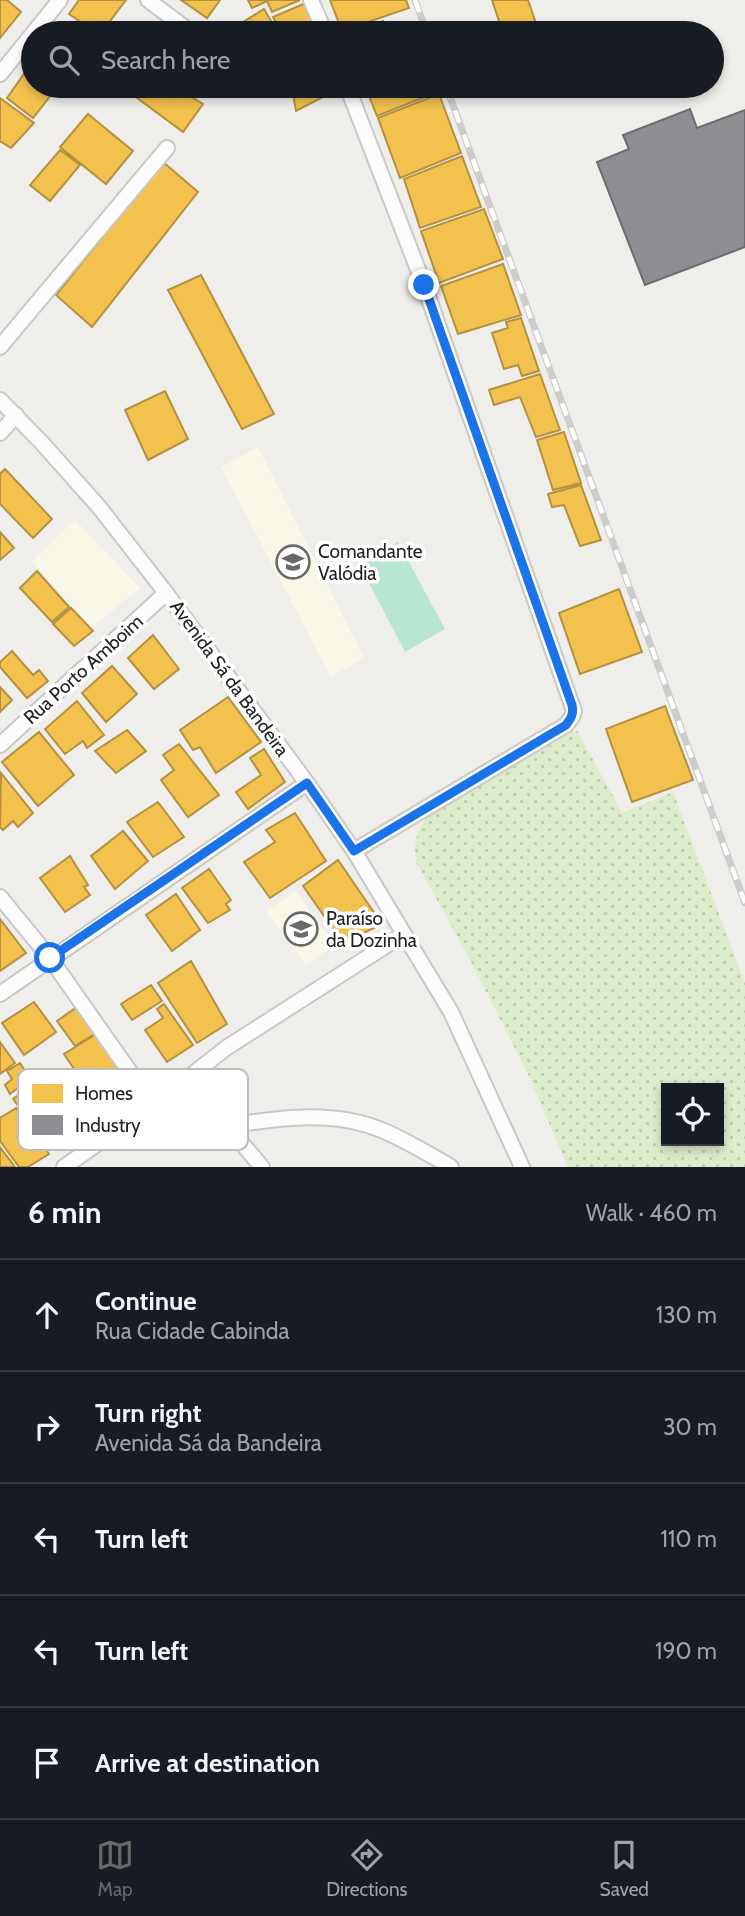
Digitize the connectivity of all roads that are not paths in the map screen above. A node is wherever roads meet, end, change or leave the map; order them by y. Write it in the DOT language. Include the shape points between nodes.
graph roads {
  1 [pos="60,0"];
  2 [pos="148,0"];
  3 [pos="311,0"];
  4 [pos="43,21"];
  5 [pos="176,21"];
  6 [pos="320,21"];
  7 [pos="21,48"];
  8 [pos="0,74"];
  9 [pos="353,98"];
  10 [pos="167,148"];
  11 [pos="0,347"];
  12 [pos="0,400"];
  13 [pos="16,415"];
  14 [pos="0,433"];
  15 [pos="166,593"];
  16 [pos="0,745"];
  17 [pos="307,783"];
  18 [pos="354,851"];
  19 [pos="0,897"];
  20 [pos="404,933"];
  21 [pos="50,958"];
  22 [pos="0,994"];
  23 [pos="128,1069"];
  24 [pos="199,1069"];
  25 [pos="248,1122"];
  26 [pos="88,1150"];
  27 [pos="248,1150"];
  28 [pos="64,1167"];
  29 [pos="262,1167"];
  30 [pos="451,1167"];
  31 [pos="522,1167"];
  1 -- 4 [label="street"];
  2 -- 5 [label="street"];
  3 -- 6 [label="street"];
  7 -- 8 [label="street"];
  9 -- 18 [label="street" via="424,285 574,711 566,725"];
  10 -- 11 [label="street"];
  12 -- 13 [label="street, Avenida Sá da Bandeira"];
  13 -- 14 [label="street"];
  13 -- 15 [label="street, Avenida Sá da Bandeira" via="99,507"];
  15 -- 16 [label="street, Rua Porto Amboim"];
  15 -- 17 [label="street, Avenida Sá da Bandeira"];
  17 -- 18 [label="street, Avenida Sá da Bandeira"];
  17 -- 21 [label="street"];
  18 -- 20 [label="street, Avenida Sá da Bandeira"];
  19 -- 21 [label="street"];
  20 -- 24 [label="street"];
  20 -- 31 [label="street, Avenida Sá da Bandeira" via="451,1012"];
  21 -- 22 [label="street"];
  21 -- 23 [label="street"];
  25 -- 30 [label="street" via="339,1118 381,1129"];
  26 -- 28 [label="street"];
  27 -- 29 [label="street"];
}
